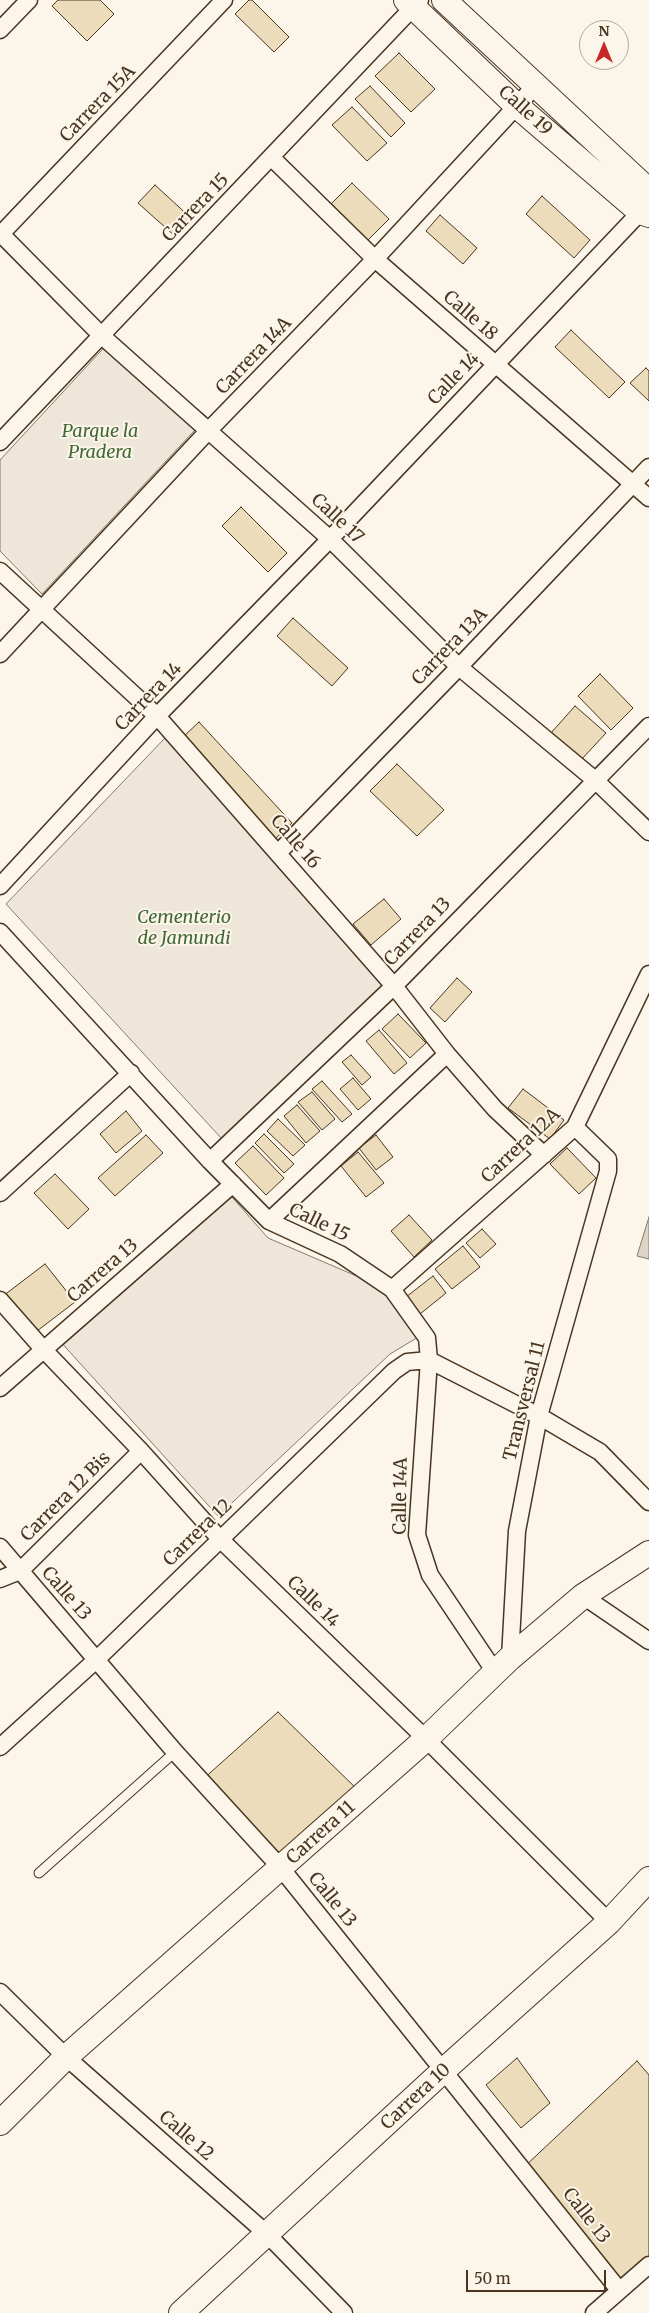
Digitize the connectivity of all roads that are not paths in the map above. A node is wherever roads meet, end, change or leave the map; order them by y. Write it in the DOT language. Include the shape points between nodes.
graph roads {
  1 [pos="29,0"];
  2 [pos="224,0"];
  3 [pos="444,0"];
  4 [pos="413,2"];
  5 [pos="0,30"];
  6 [pos="536,85"];
  7 [pos="518,107"];
  8 [pos="271,158"];
  9 [pos="649,190"];
  10 [pos="646,210"];
  11 [pos="0,234"];
  12 [pos="376,259"];
  13 [pos="102,336"];
  14 [pos="496,365"];
  15 [pos="210,430"];
  16 [pos="0,442"];
  17 [pos="649,467"];
  18 [pos="632,484"];
  19 [pos="649,498"];
  20 [pos="330,539"];
  21 [pos="0,571"];
  22 [pos="44,609"];
  23 [pos="0,654"];
  24 [pos="459,667"];
  25 [pos="157,716"];
  26 [pos="649,726"];
  27 [pos="595,780"];
  28 [pos="649,832"];
  29 [pos="278,853"];
  30 [pos="0,886"];
  31 [pos="0,932"];
  32 [pos="649,974"];
  33 [pos="394,986"];
  34 [pos="447,1054"];
  35 [pos="131,1073"];
  36 [pos="575,1127"];
  37 [pos="544,1155"];
  38 [pos="210,1161"];
  39 [pos="233,1184"];
  40 [pos="0,1193"];
  41 [pos="269,1221"];
  42 [pos="392,1289"];
  43 [pos="0,1300"];
  44 [pos="43,1350"];
  45 [pos="429,1360"];
  46 [pos="0,1388"];
  47 [pos="539,1416"];
  48 [pos="141,1451"];
  49 [pos="649,1502"];
  50 [pos="220,1539"];
  51 [pos="0,1547"];
  52 [pos="649,1553"];
  53 [pos="20,1571"];
  54 [pos="0,1579"];
  55 [pos="583,1596"];
  56 [pos="649,1641"];
  57 [pos="96,1660"];
  58 [pos="502,1665"];
  59 [pos="426,1739"];
  60 [pos="0,1747"];
  61 [pos="175,1752"];
  62 [pos="281,1868"];
  63 [pos="39,1873"];
  64 [pos="648,1883"];
  65 [pos="609,1922"];
  66 [pos="0,1992"];
  67 [pos="66,2057"];
  68 [pos="444,2070"];
  69 [pos="0,2122"];
  70 [pos="267,2234"];
  71 [pos="649,2265"];
  72 [pos="619,2290"];
  73 [pos="181,2313"];
  74 [pos="344,2313"];
  75 [pos="594,2313"];
  1 -- 5 [label="street"];
  2 -- 11 [label="street, Carrera 15A"];
  3 -- 6 [label="main road, Calle 19"];
  4 -- 7 [label="main road, Calle 19"];
  4 -- 8 [label="street, Carrera 15"];
  6 -- 7 [label="street, Carrera 14A"];
  6 -- 9 [label="main road, Calle 19"];
  7 -- 10 [label="main road, Calle 19"];
  7 -- 12 [label="street, Carrera 14A"];
  8 -- 12 [label="street, Calle 18"];
  8 -- 13 [label="street, Carrera 15"];
  10 -- 14 [label="street, Calle 14"];
  11 -- 13 [label="street, Calle 17"];
  12 -- 14 [label="street, Calle 18"];
  12 -- 15 [label="street, Carrera 14A"];
  13 -- 15 [label="street, Calle 17"];
  13 -- 16 [label="street, Carrera 15"];
  14 -- 18 [label="street, Calle 18"];
  14 -- 20 [label="street, Calle 14"];
  15 -- 20 [label="street, Calle 17"];
  15 -- 22 [label="street, Carrera 14A"];
  17 -- 18 [label="street, Carrera 13A"];
  18 -- 19 [label="street, Calle 18"];
  18 -- 24 [label="street, Carrera 13A"];
  20 -- 24 [label="street, Calle 17"];
  20 -- 25 [label="street, Carrera 14"];
  21 -- 22 [label="street, Calle 16"];
  22 -- 23 [label="street, Carrera 14A"];
  22 -- 25 [label="street, Calle 16"];
  24 -- 27 [label="street, Calle 17"];
  24 -- 29 [label="street, Carrera 13A"];
  25 -- 29 [label="street, Calle 16"];
  25 -- 30 [label="street, Carrera 14"];
  26 -- 27 [label="street, Carrera 13"];
  27 -- 28 [label="street, Calle 17"];
  27 -- 33 [label="street, Carrera 13"];
  29 -- 33 [label="street, Calle 16"];
  31 -- 35 [label="street, Calle 15"];
  32 -- 36 [label="street, Carrera 12A"];
  33 -- 34 [label="street, Calle 16"];
  33 -- 38 [label="street, Carrera 13"];
  34 -- 37 [label="street, Calle 16" via="494,1109"];
  34 -- 41 [label="street"];
  35 -- 38 [label="street, Calle 15"];
  35 -- 40 [label="street"];
  36 -- 37 [label="street, Carrera 12A"];
  36 -- 47 [label="street, Transversal 11" via="608,1159 608,1171"];
  37 -- 42 [label="street, Carrera 12A"];
  38 -- 39 [label="street, Calle 15"];
  39 -- 41 [label="street, Calle 15"];
  39 -- 44 [label="street, Carrera 13"];
  41 -- 42 [label="street, Calle 15" via="340,1254"];
  42 -- 45 [label="street, Calle 15" via="427,1338"];
  43 -- 44 [label="street, Calle 14"];
  44 -- 46 [label="street, Carrera 13"];
  44 -- 48 [label="street, Calle 14"];
  45 -- 47 [label="street"];
  45 -- 50 [label="street, Carrera 12" via="408,1362 394,1371"];
  45 -- 58 [label="street, Calle 14A" via="416,1535 430,1575"];
  47 -- 49 [label="street" via="600,1452"];
  47 -- 58 [label="street, Transversal 11" via="517,1531"];
  48 -- 50 [label="street, Calle 14"];
  48 -- 53 [label="street, Carrera 12 Bis"];
  50 -- 57 [label="street, Carrera 12"];
  50 -- 59 [label="street, Calle 14"];
  51 -- 53 [label="street, Calle 13"];
  52 -- 55 [label="main road, Carrera 11"];
  53 -- 54 [label="street"];
  53 -- 57 [label="street, Calle 13"];
  55 -- 56 [label="street"];
  55 -- 58 [label="main road, Carrera 11"];
  57 -- 60 [label="street, Carrera 12"];
  57 -- 61 [label="street, Calle 13"];
  58 -- 59 [label="main road, Carrera 11"];
  59 -- 62 [label="main road, Carrera 11"];
  59 -- 65 [label="street, Calle 14"];
  61 -- 62 [label="street, Calle 13"];
  61 -- 63 [label="lane"];
  62 -- 67 [label="main road, Carrera 11"];
  62 -- 68 [label="street, Calle 13"];
  64 -- 65 [label="main road, Carrera 10"];
  65 -- 68 [label="main road, Carrera 10"];
  66 -- 67 [label="street, Calle 12"];
  67 -- 69 [label="main road, Carrera 11"];
  67 -- 70 [label="street, Calle 12"];
  68 -- 70 [label="main road, Carrera 10"];
  68 -- 72 [label="street, Calle 13"];
  70 -- 73 [label="main road, Carrera 10"];
  70 -- 74 [label="street, Calle 12"];
  71 -- 72 [label="street"];
  72 -- 75 [label="street"];
}
